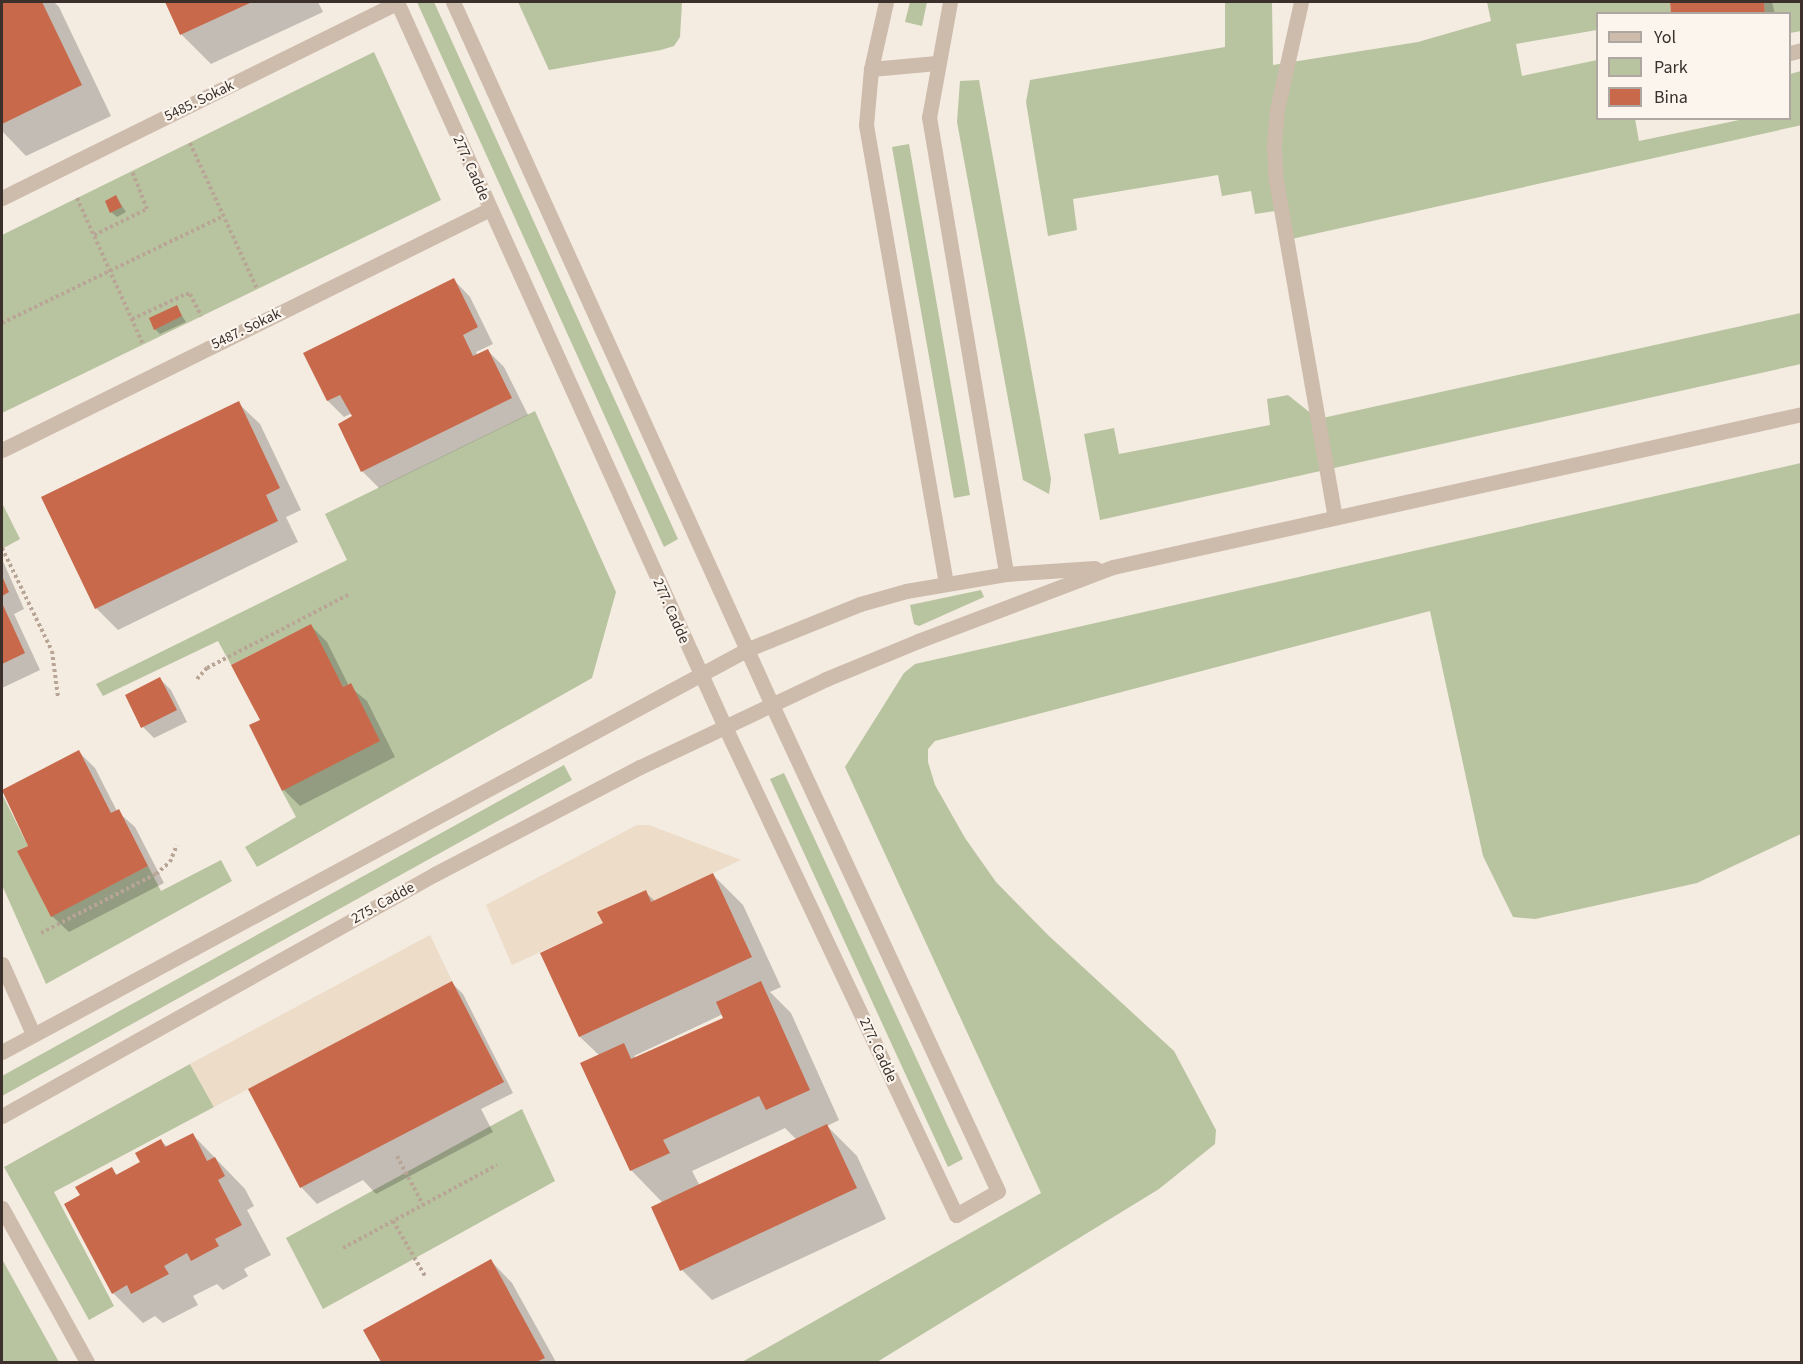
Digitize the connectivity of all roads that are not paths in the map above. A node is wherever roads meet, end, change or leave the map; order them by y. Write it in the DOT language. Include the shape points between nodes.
graph roads {
  1 [pos="397,2"];
  2 [pos="453,2"];
  3 [pos="886,2"];
  4 [pos="950,2"];
  5 [pos="1301,2"];
  6 [pos="937,63"];
  7 [pos="872,69"];
  8 [pos="2,198"];
  9 [pos="490,209"];
  10 [pos="1802,414"];
  11 [pos="2,450"];
  12 [pos="1335,517"];
  13 [pos="1113,567"];
  14 [pos="1006,574"];
  15 [pos="946,583"];
  16 [pos="746,650"];
  17 [pos="700,674"];
  18 [pos="772,705"];
  19 [pos="725,727"];
  20 [pos="2,964"];
  21 [pos="33,1034"];
  22 [pos="2,1052"];
  23 [pos="2,1116"];
  24 [pos="2,1208"];
  25 [pos="87,1362"];
  1 -- 8 [label="street, 5485. Sokak"];
  1 -- 9 [label="street, 277. Cadde"];
  2 -- 16 [label="street"];
  3 -- 7 [label="street"];
  4 -- 6 [label="street"];
  5 -- 12 [label="street" via="1277,109 1276,180"];
  6 -- 7 [label="street"];
  6 -- 14 [label="street" via="929,117 932,144"];
  7 -- 15 [label="street" via="866,124 870,159"];
  9 -- 11 [label="street, 5487. Sokak"];
  9 -- 17 [label="street, 277. Cadde"];
  10 -- 12 [label="street"];
  12 -- 13 [label="street"];
  13 -- 14 [label="street"];
  13 -- 18 [label="street, 275. Cadde" via="918,640"];
  14 -- 15 [label="street"];
  15 -- 16 [label="street" via="860,604"];
  16 -- 17 [label="street"];
  16 -- 18 [label="street"];
  17 -- 19 [label="street, 277. Cadde"];
  17 -- 21 [label="street"];
  18 -- 19 [label="street, 275. Cadde"];
  18 -- 19 [label="street, 277. Cadde" via="998,1191 956,1215"];
  19 -- 23 [label="street, 275. Cadde" via="444,870"];
  20 -- 21 [label="street"];
  21 -- 22 [label="street"];
  24 -- 25 [label="street"];
}
